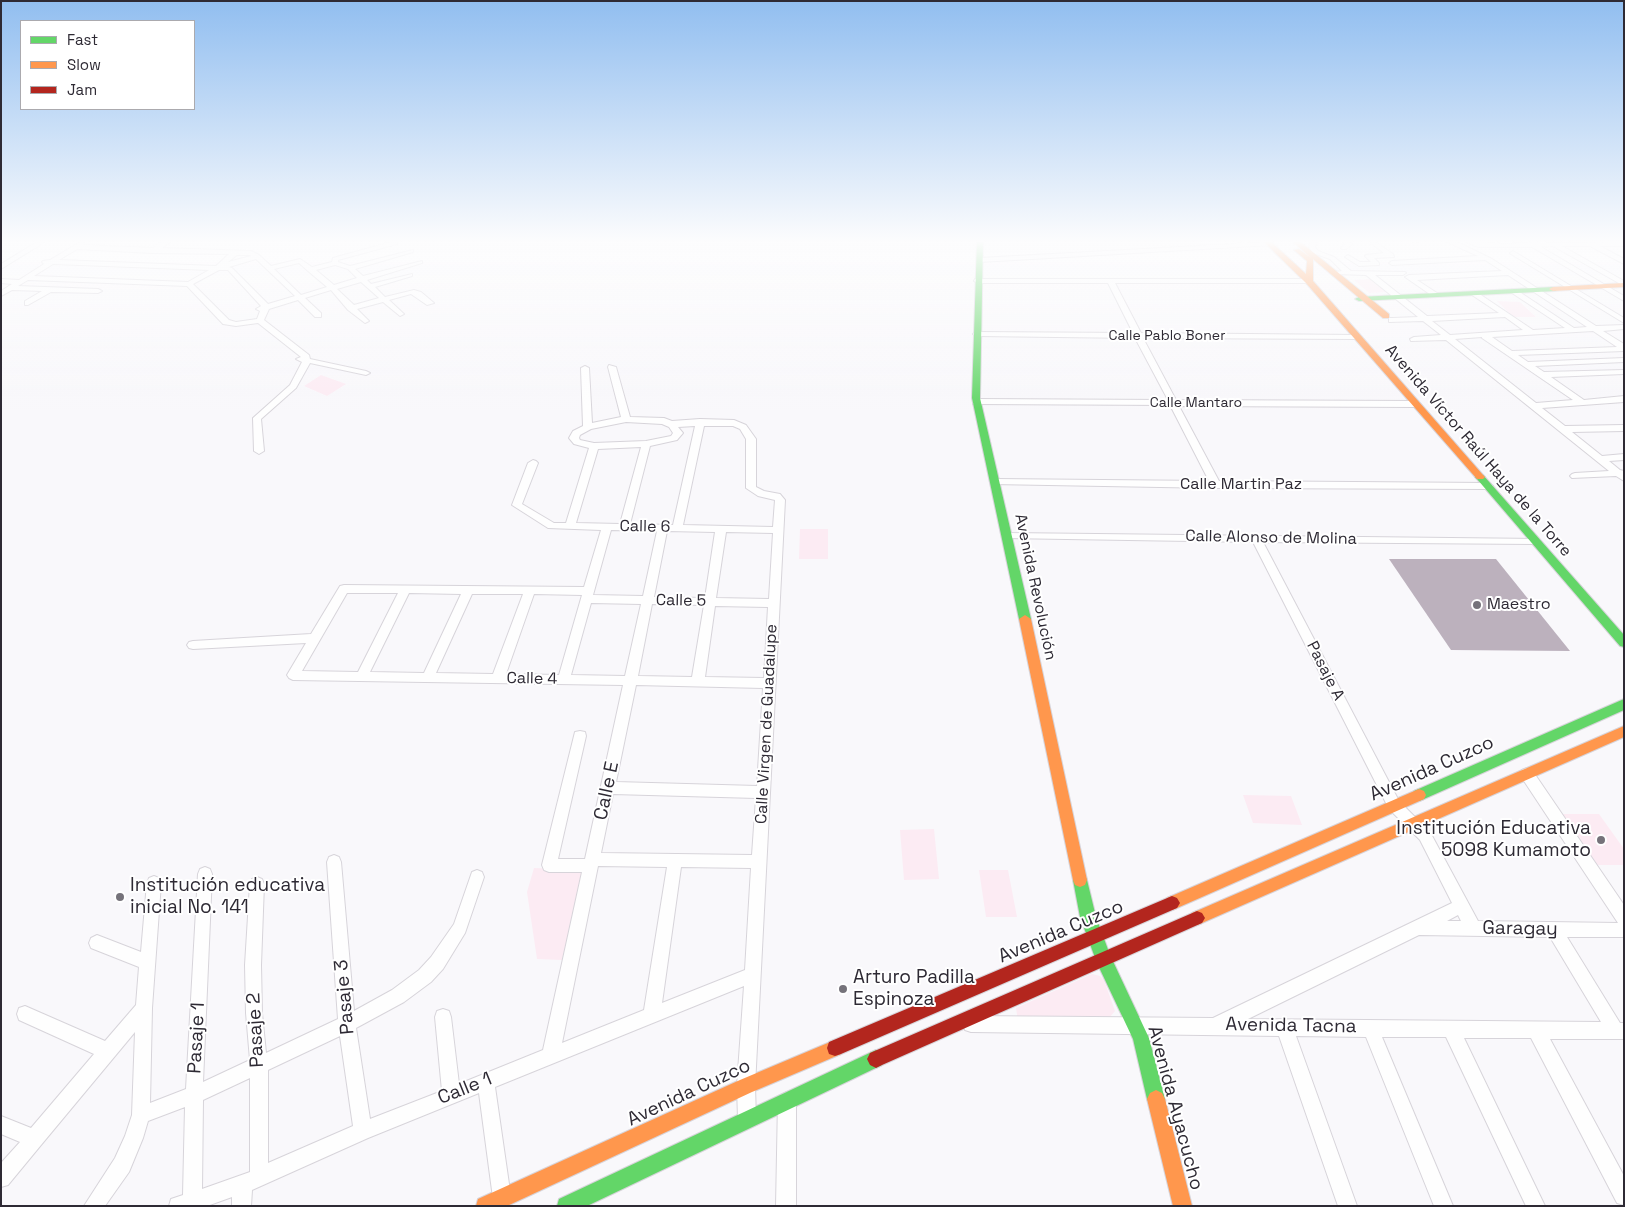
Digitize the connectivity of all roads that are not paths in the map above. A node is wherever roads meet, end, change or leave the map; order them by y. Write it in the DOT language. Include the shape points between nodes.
graph roads {
  1 [pos="38,296"];
  2 [pos="200,296"];
  3 [pos="244,296"];
  4 [pos="340,296"];
  5 [pos="380,296"];
  6 [pos="393,296"];
  7 [pos="421,296"];
  8 [pos="978,296"];
  9 [pos="1118,296"];
  10 [pos="1322,296"];
  11 [pos="1360,296"];
  12 [pos="1410,296"];
  13 [pos="1480,296"];
  14 [pos="1523,296"];
  15 [pos="1546,296"];
  16 [pos="1585,296"];
  17 [pos="300,297"];
  18 [pos="1398,297"];
  19 [pos="383,299"];
  20 [pos="1363,299"];
  21 [pos="28,303"];
  22 [pos="430,303"];
  23 [pos="351,308"];
  24 [pos="1503,312"];
  25 [pos="400,314"];
  26 [pos="260,315"];
  27 [pos="318,315"];
  28 [pos="1423,317"];
  29 [pos="1389,318"];
  30 [pos="365,321"];
  31 [pos="1624,321"];
  32 [pos="1624,327"];
  33 [pos="1595,329"];
  34 [pos="1573,330"];
  35 [pos="1532,333"];
  36 [pos="977,334"];
  37 [pos="1139,336"];
  38 [pos="1485,336"];
  39 [pos="1357,337"];
  40 [pos="1449,338"];
  41 [pos="1414,339"];
  42 [pos="1624,348"];
  43 [pos="1510,353"];
  44 [pos="307,359"];
  45 [pos="1624,360"];
  46 [pos="1526,364"];
  47 [pos="612,367"];
  48 [pos="585,368"];
  49 [pos="1624,372"];
  50 [pos="366,374"];
  51 [pos="1543,376"];
  52 [pos="1624,399"];
  53 [pos="976,402"];
  54 [pos="1174,403"];
  55 [pos="1583,403"];
  56 [pos="1416,404"];
  57 [pos="1534,406"];
  58 [pos="626,419"];
  59 [pos="700,422"];
  60 [pos="669,424"];
  61 [pos="588,427"];
  62 [pos="1624,428"];
  63 [pos="1562,429"];
  64 [pos="646,444"];
  65 [pos="594,446"];
  66 [pos="259,451"];
  67 [pos="1624,457"];
  68 [pos="1601,459"];
  69 [pos="532,463"];
  70 [pos="1622,474"];
  71 [pos="1575,476"];
  72 [pos="995,482"];
  73 [pos="1216,485"];
  74 [pos="1488,486"];
  75 [pos="570,525"];
  76 [pos="607,526"];
  77 [pos="624,527"];
  78 [pos="670,528"];
  79 [pos="721,529"];
  80 [pos="779,530"];
  81 [pos="1008,536"];
  82 [pos="1256,538"];
  83 [pos="1535,541"];
  84 [pos="406,589"];
  85 [pos="468,590"];
  86 [pos="530,590"];
  87 [pos="588,595"];
  88 [pos="648,601"];
  89 [pos="710,602"];
  90 [pos="775,603"];
  91 [pos="315,638"];
  92 [pos="1624,643"];
  93 [pos="193,645"];
  94 [pos="362,676"];
  95 [pos="428,677"];
  96 [pos="498,678"];
  97 [pos="564,680"];
  98 [pos="631,680"];
  99 [pos="698,682"];
  100 [pos="770,683"];
  101 [pos="1624,704"];
  102 [pos="1624,731"];
  103 [pos="580,736"];
  104 [pos="1527,774"];
  105 [pos="608,788"];
  106 [pos="763,792"];
  107 [pos="1394,804"];
  108 [pos="1415,824"];
  109 [pos="676,860"];
  110 [pos="334,862"];
  111 [pos="592,862"];
  112 [pos="759,862"];
  113 [pos="205,874"];
  114 [pos="478,877"];
  115 [pos="154,883"];
  116 [pos="258,884"];
  117 [pos="1462,906"];
  118 [pos="1624,918"];
  119 [pos="1415,928"];
  120 [pos="1473,928"];
  121 [pos="1554,929"];
  122 [pos="1624,930"];
  123 [pos="1094,938"];
  124 [pos="97,943"];
  125 [pos="1103,958"];
  126 [pos="147,962"];
  127 [pos="752,975"];
  128 [pos="144,1008"];
  129 [pos="25,1014"];
  130 [pos="652,1014"];
  131 [pos="443,1017"];
  132 [pos="347,1024"];
  133 [pos="958,1024"];
  134 [pos="1136,1024"];
  135 [pos="1216,1025"];
  136 [pos="1284,1026"];
  137 [pos="1370,1027"];
  138 [pos="1451,1029"];
  139 [pos="1536,1030"];
  140 [pos="1621,1032"];
  141 [pos="108,1051"];
  142 [pos="551,1054"];
  143 [pos="259,1064"];
  144 [pos="486,1081"];
  145 [pos="746,1086"];
  146 [pos="194,1095"];
  147 [pos="451,1095"];
  148 [pos="787,1100"];
  149 [pos="141,1115"];
  150 [pos="746,1120"];
  151 [pos="1,1126"];
  152 [pos="362,1131"];
  153 [pos="34,1139"];
  154 [pos="1,1178"];
  155 [pos="251,1180"];
  156 [pos="1624,1196"];
  157 [pos="494,1202"];
  158 [pos="185,1204"];
  159 [pos="93,1206"];
  160 [pos="241,1206"];
  161 [pos="566,1206"];
  162 [pos="786,1206"];
  163 [pos="1183,1206"];
  164 [pos="1348,1206"];
  165 [pos="1444,1206"];
  166 [pos="1536,1206"];
  1 -- 21 [label="street"];
  2 -- 26 [label="street" via="226,322"];
  3 -- 26 [label="street"];
  4 -- 23 [label="street"];
  5 -- 19 [label="street"];
  6 -- 19 [label="street"];
  7 -- 22 [label="street"];
  8 -- 36 [label="main road, Avenida Revolución"];
  9 -- 37 [label="street"];
  10 -- 39 [label="main road, Avenida Víctor Raúl Haya de la Torre"];
  11 -- 20 [label="main road"];
  12 -- 18 [label="main road"];
  13 -- 24 [label="street"];
  14 -- 34 [label="street"];
  15 -- 33 [label="street"];
  16 -- 31 [label="street"];
  17 -- 26 [label="street"];
  17 -- 27 [label="street"];
  18 -- 20 [label="main road"];
  18 -- 28 [label="street"];
  19 -- 23 [label="street"];
  19 -- 25 [label="street"];
  20 -- 29 [label="main road"];
  23 -- 30 [label="street"];
  24 -- 28 [label="street"];
  24 -- 35 [label="street"];
  26 -- 44 [label="street" via="300,359"];
  28 -- 29 [label="street"];
  28 -- 40 [label="street"];
  32 -- 33 [label="street"];
  33 -- 34 [label="street"];
  33 -- 42 [label="street"];
  34 -- 35 [label="street"];
  35 -- 38 [label="street"];
  36 -- 37 [label="street, Calle Pablo Boner"];
  36 -- 53 [label="main road, Avenida Revolución"];
  37 -- 39 [label="street, Calle Pablo Boner"];
  37 -- 54 [label="street"];
  38 -- 40 [label="street"];
  38 -- 43 [label="street"];
  39 -- 56 [label="main road, Avenida Víctor Raúl Haya de la Torre"];
  40 -- 41 [label="street"];
  40 -- 57 [label="street"];
  42 -- 43 [label="street"];
  43 -- 46 [label="street"];
  44 -- 50 [label="street"];
  44 -- 66 [label="street" via="290,390 257,418"];
  45 -- 46 [label="street"];
  46 -- 51 [label="street"];
  47 -- 58 [label="street"];
  48 -- 61 [label="street"];
  49 -- 51 [label="street"];
  51 -- 55 [label="street"];
  52 -- 55 [label="street"];
  53 -- 54 [label="street, Calle Mantaro"];
  53 -- 72 [label="main road, Avenida Revolución"];
  54 -- 56 [label="street, Calle Mantaro"];
  54 -- 73 [label="street"];
  55 -- 57 [label="street"];
  56 -- 74 [label="main road, Avenida Víctor Raúl Haya de la Torre"];
  57 -- 63 [label="street"];
  58 -- 60 [label="street, Calle Virgen de Guadalupe"];
  58 -- 61 [label="street, Calle Virgen de Guadalupe"];
  59 -- 60 [label="street, Calle Virgen de Guadalupe"];
  59 -- 78 [label="street, Calle E"];
  59 -- 80 [label="street, Calle Virgen de Guadalupe" via="734,423 750,434 750,486 761,494 777,496"];
  60 -- 64 [label="street" via="678,433 674,438"];
  61 -- 65 [label="street" via="576,433 574,438 577,442"];
  62 -- 63 [label="street"];
  63 -- 68 [label="street"];
  64 -- 65 [label="street"];
  64 -- 77 [label="street"];
  65 -- 75 [label="street"];
  67 -- 68 [label="street"];
  68 -- 70 [label="street"];
  69 -- 75 [label="street, Calle 6" via="517,505 550,525"];
  70 -- 71 [label="street"];
  72 -- 73 [label="street, Calle Martin Paz"];
  72 -- 81 [label="main road, Avenida Revolución"];
  73 -- 74 [label="street, Calle Martin Paz"];
  74 -- 83 [label="main road, Avenida Víctor Raúl Haya de la Torre"];
  75 -- 76 [label="street, Calle 6"];
  76 -- 77 [label="street, Calle 6"];
  76 -- 87 [label="street"];
  77 -- 78 [label="street, Calle 6"];
  78 -- 79 [label="street, Calle 6"];
  78 -- 88 [label="street, Calle E"];
  79 -- 80 [label="street, Calle 6"];
  79 -- 89 [label="street"];
  80 -- 90 [label="street, Calle Virgen de Guadalupe"];
  81 -- 82 [label="street, Calle Alonso de Molina"];
  81 -- 123 [label="main road, Avenida Revolución"];
  82 -- 83 [label="street, Calle Alonso de Molina"];
  82 -- 107 [label="street, Pasaje A"];
  83 -- 92 [label="main road, Avenida Víctor Raúl Haya de la Torre"];
  84 -- 85 [label="street, Calle 5"];
  84 -- 91 [label="street, Calle 5" via="344,589"];
  84 -- 94 [label="street"];
  85 -- 86 [label="street, Calle 5"];
  85 -- 95 [label="street"];
  86 -- 87 [label="street, Calle 5"];
  86 -- 96 [label="street"];
  87 -- 88 [label="street, Calle 5"];
  87 -- 97 [label="street"];
  88 -- 89 [label="street, Calle 5"];
  88 -- 98 [label="street, Calle E"];
  89 -- 90 [label="street, Calle 5"];
  89 -- 99 [label="street"];
  90 -- 100 [label="street, Calle Virgen de Guadalupe"];
  91 -- 93 [label="street"];
  91 -- 94 [label="street, Calle 4" via="293,675"];
  94 -- 95 [label="street, Calle 4"];
  95 -- 96 [label="street, Calle 4"];
  96 -- 97 [label="street, Calle 4"];
  97 -- 98 [label="street, Calle 4"];
  98 -- 99 [label="street, Calle 4"];
  98 -- 105 [label="street, Calle E"];
  99 -- 100 [label="street, Calle 4"];
  100 -- 106 [label="street, Calle Virgen de Guadalupe"];
  101 -- 107 [label="main road, Avenida Cuzco"];
  102 -- 104 [label="main road"];
  103 -- 111 [label="street" via="549,865"];
  104 -- 108 [label="main road"];
  104 -- 118 [label="street"];
  105 -- 106 [label="street"];
  105 -- 111 [label="street, Calle E"];
  106 -- 112 [label="street, Calle Virgen de Guadalupe"];
  107 -- 108 [label="street, Pasaje A"];
  107 -- 123 [label="main road, Avenida Cuzco"];
  108 -- 117 [label="street, Pasaje A" via="1425,836"];
  108 -- 125 [label="main road"];
  109 -- 111 [label="street"];
  109 -- 112 [label="street"];
  109 -- 130 [label="street"];
  110 -- 132 [label="street, Pasaje 3"];
  111 -- 142 [label="street, Calle E"];
  112 -- 127 [label="street, Calle Virgen de Guadalupe"];
  113 -- 146 [label="street, Pasaje 1"];
  114 -- 132 [label="street" via="460,928 437,963 398,996"];
  115 -- 126 [label="street"];
  116 -- 143 [label="street, Pasaje 2" via="253,965"];
  117 -- 119 [label="street"];
  117 -- 120 [label="street, Pasaje A"];
  119 -- 120 [label="street, Garagay"];
  119 -- 135 [label="street"];
  120 -- 121 [label="street, Garagay"];
  121 -- 122 [label="street, Garagay"];
  121 -- 140 [label="street"];
  123 -- 125 [label="main road, Avenida Ayacucho"];
  123 -- 145 [label="main road, Avenida Cuzco"];
  124 -- 126 [label="street"];
  125 -- 133 [label="main road"];
  125 -- 134 [label="main road, Avenida Ayacucho"];
  126 -- 128 [label="street"];
  127 -- 130 [label="street, Calle 1"];
  127 -- 145 [label="street, Calle Virgen de Guadalupe"];
  128 -- 141 [label="street"];
  128 -- 149 [label="street"];
  129 -- 141 [label="street"];
  130 -- 142 [label="street, Calle 1"];
  131 -- 147 [label="street"];
  132 -- 143 [label="street"];
  132 -- 152 [label="street, Pasaje 3"];
  133 -- 134 [label="street, Avenida Tacna"];
  133 -- 148 [label="main road"];
  134 -- 135 [label="street, Avenida Tacna"];
  134 -- 163 [label="main road, Avenida Ayacucho"];
  135 -- 136 [label="street, Avenida Tacna"];
  136 -- 137 [label="street, Avenida Tacna"];
  136 -- 164 [label="street"];
  137 -- 138 [label="street, Avenida Tacna"];
  137 -- 165 [label="street"];
  138 -- 139 [label="street, Avenida Tacna"];
  138 -- 166 [label="street"];
  139 -- 140 [label="street, Avenida Tacna"];
  139 -- 156 [label="street"];
  141 -- 153 [label="street"];
  142 -- 144 [label="street, Calle 1"];
  143 -- 146 [label="street"];
  143 -- 155 [label="street, Pasaje 2"];
  144 -- 147 [label="street, Calle 1"];
  144 -- 157 [label="street"];
  145 -- 150 [label="street, Calle Virgen de Guadalupe"];
  145 -- 157 [label="main road, Avenida Cuzco"];
  146 -- 149 [label="street"];
  146 -- 158 [label="street, Pasaje 1"];
  147 -- 152 [label="street, Calle 1"];
  148 -- 150 [label="main road"];
  148 -- 162 [label="street"];
  149 -- 159 [label="street" via="122,1165"];
  150 -- 161 [label="main road"];
  151 -- 153 [label="street"];
  152 -- 155 [label="street, Calle 1"];
  153 -- 154 [label="street"];
  155 -- 158 [label="street, Calle 1"];
  155 -- 160 [label="street, Pasaje 2"];
}
